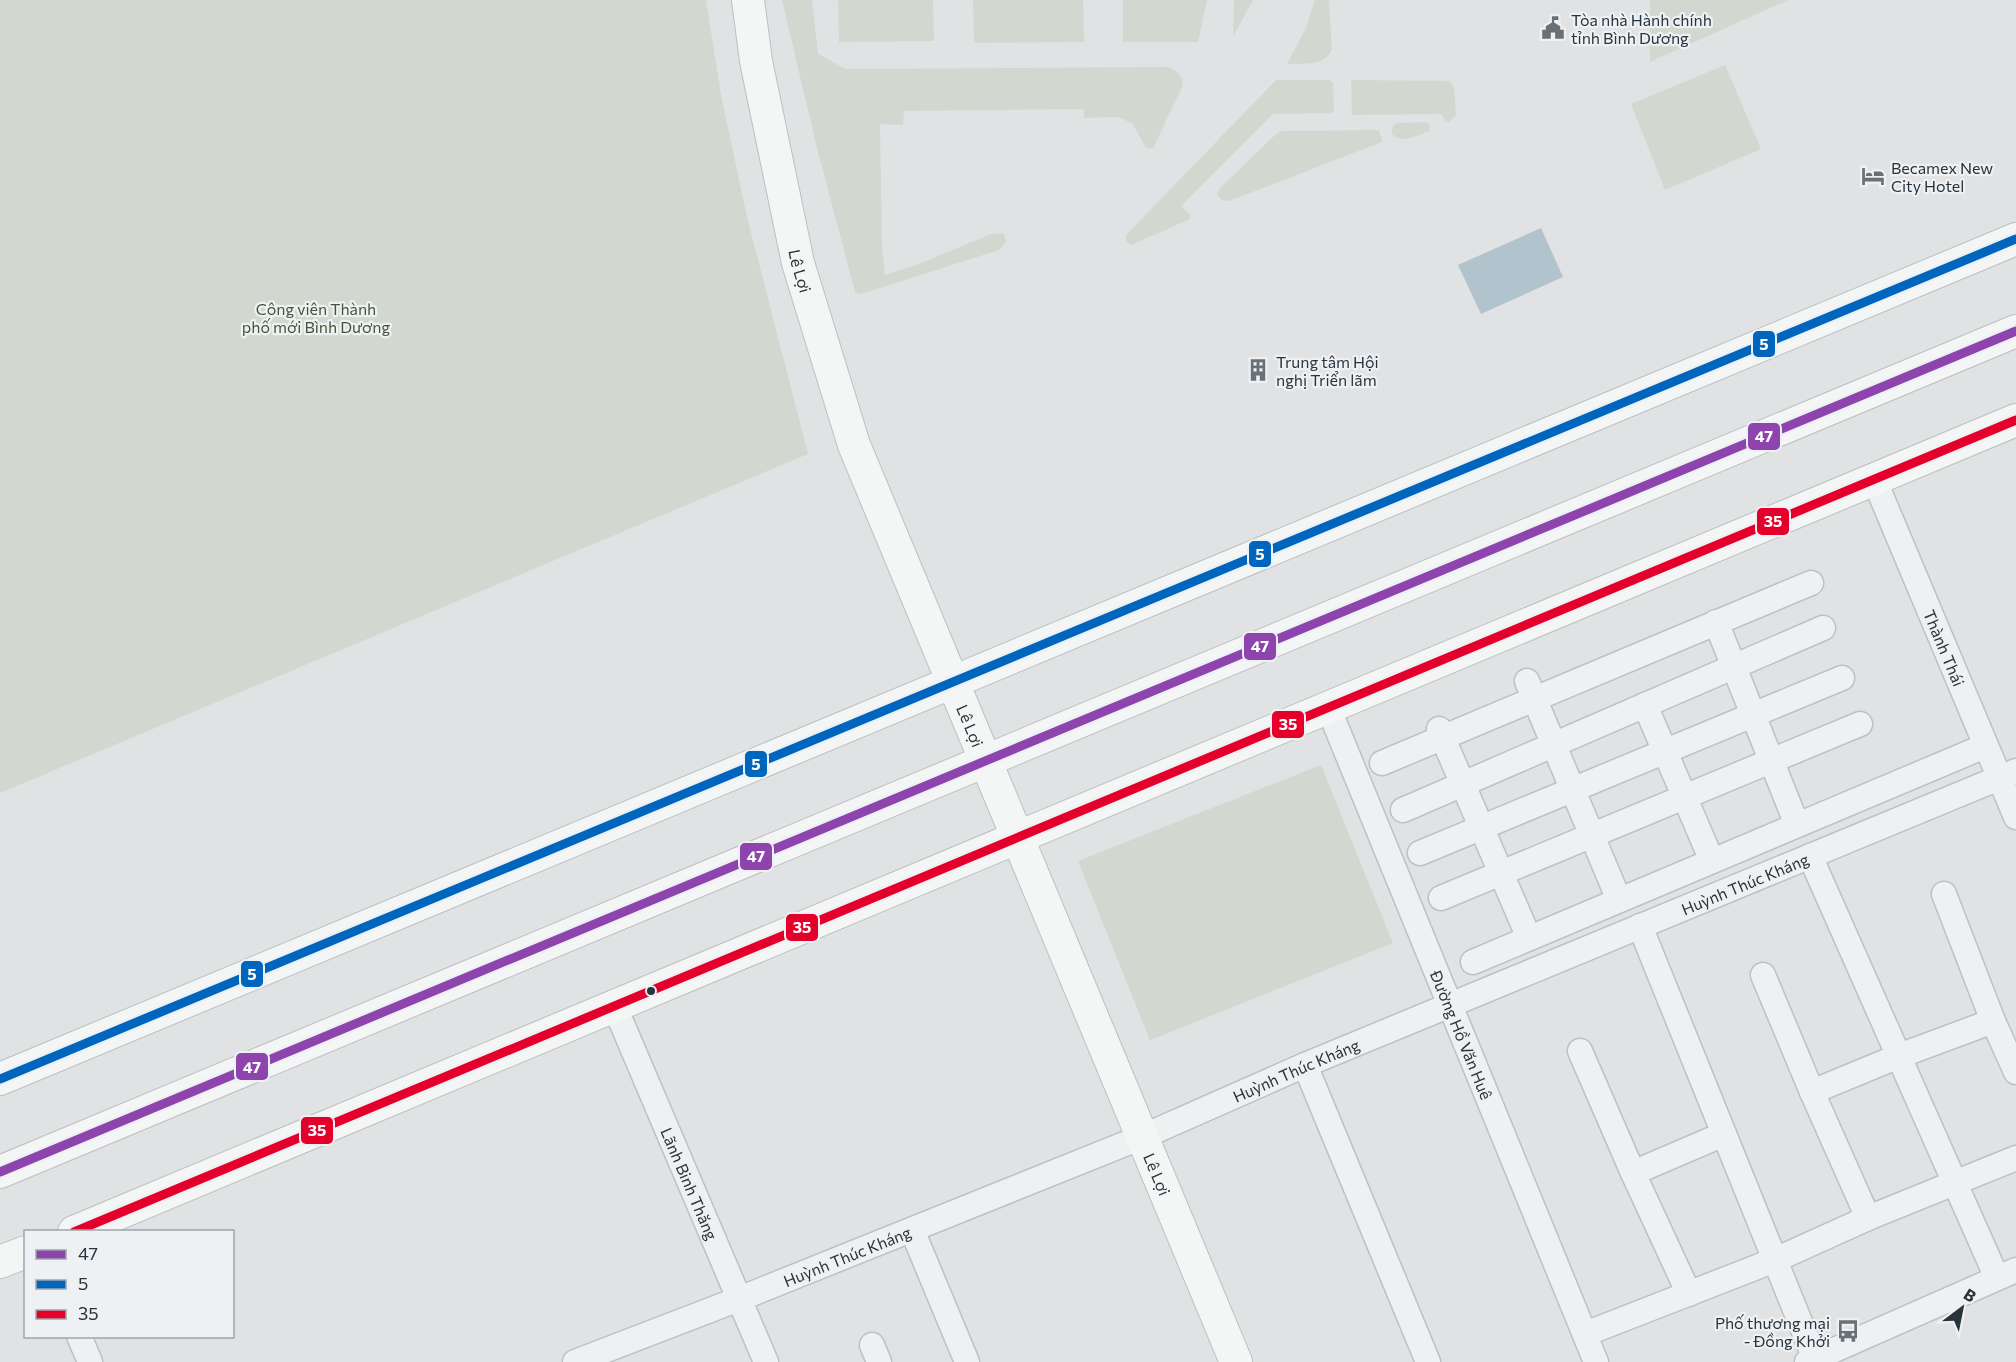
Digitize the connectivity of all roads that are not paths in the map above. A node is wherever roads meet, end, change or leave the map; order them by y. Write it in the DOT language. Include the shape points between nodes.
graph roads {
  1 [pos="748,0"];
  2 [pos="2016,239"];
  3 [pos="2016,330"];
  4 [pos="2016,420"];
  5 [pos="1874,479"];
  6 [pos="1811,582"];
  7 [pos="1716,622"];
  8 [pos="1823,628"];
  9 [pos="1734,667"];
  10 [pos="1842,678"];
  11 [pos="951,682"];
  12 [pos="1531,690"];
  13 [pos="1646,705"];
  14 [pos="1329,707"];
  15 [pos="1754,715"];
  16 [pos="1860,723"];
  17 [pos="1441,733"];
  18 [pos="1554,745"];
  19 [pos="1985,746"];
  20 [pos="1665,751"];
  21 [pos="1772,760"];
  22 [pos="985,761"];
  23 [pos="1382,763"];
  24 [pos="2007,774"];
  25 [pos="1463,784"];
  26 [pos="1573,790"];
  27 [pos="1684,796"];
  28 [pos="1403,810"];
  29 [pos="2016,817"];
  30 [pos="1797,825"];
  31 [pos="1482,828"];
  32 [pos="1592,835"];
  33 [pos="1017,837"];
  34 [pos="1420,853"];
  35 [pos="1810,856"];
  36 [pos="1712,861"];
  37 [pos="1501,873"];
  38 [pos="1944,894"];
  39 [pos="1441,898"];
  40 [pos="1619,900"];
  41 [pos="1640,926"];
  42 [pos="1529,938"];
  43 [pos="1473,962"];
  44 [pos="1763,975"];
  45 [pos="614,1005"];
  46 [pos="1450,1005"];
  47 [pos="1992,1021"];
  48 [pos="1580,1051"];
  49 [pos="1899,1056"];
  50 [pos="1305,1065"];
  51 [pos="2016,1072"];
  52 [pos="0,1079"];
  53 [pos="1812,1092"];
  54 [pos="1724,1134"];
  55 [pos="1142,1137"];
  56 [pos="2016,1158"];
  57 [pos="0,1172"];
  58 [pos="1633,1173"];
  59 [pos="1955,1183"];
  60 [pos="1868,1218"];
  61 [pos="79,1230"];
  62 [pos="912,1230"];
  63 [pos="24,1253"];
  64 [pos="1775,1260"];
  65 [pos="0,1262"];
  66 [pos="2007,1274"];
  67 [pos="1689,1294"];
  68 [pos="739,1299"];
  69 [pos="1585,1334"];
  70 [pos="80,1338"];
  71 [pos="1811,1360"];
  72 [pos="90,1362"];
  73 [pos="575,1362"];
  74 [pos="766,1362"];
  75 [pos="967,1362"];
  76 [pos="1236,1362"];
  77 [pos="1428,1362"];
  78 [pos="1596,1362"];
  1 -- 11 [label="main road, Lê Lợi" via="756,61 798,263 854,445"];
  2 -- 11 [label="main road"];
  3 -- 22 [label="main road"];
  4 -- 5 [label="main road"];
  5 -- 14 [label="main road"];
  5 -- 19 [label="street, Thành Thái"];
  6 -- 7 [label="street"];
  7 -- 9 [label="street"];
  7 -- 12 [label="street"];
  8 -- 9 [label="street"];
  9 -- 13 [label="street"];
  9 -- 15 [label="street"];
  10 -- 15 [label="street"];
  11 -- 22 [label="main road, Lê Lợi"];
  11 -- 52 [label="main road"];
  12 -- 17 [label="street"];
  12 -- 18 [label="street"];
  13 -- 18 [label="street"];
  13 -- 20 [label="street"];
  14 -- 33 [label="main road"];
  14 -- 46 [label="street, Đường Hồ Văn Huê"];
  15 -- 20 [label="street"];
  15 -- 21 [label="street"];
  16 -- 21 [label="street"];
  17 -- 23 [label="street"];
  17 -- 25 [label="street"];
  18 -- 25 [label="street"];
  18 -- 26 [label="street"];
  19 -- 24 [label="street, Thành Thái"];
  19 -- 30 [label="street"];
  20 -- 26 [label="street"];
  20 -- 27 [label="street"];
  21 -- 27 [label="street"];
  21 -- 30 [label="street"];
  22 -- 33 [label="main road, Lê Lợi"];
  22 -- 57 [label="main road"];
  24 -- 29 [label="street, Thành Thái"];
  24 -- 35 [label="street, Huỳnh Thúc Kháng"];
  25 -- 28 [label="street"];
  25 -- 31 [label="street"];
  26 -- 31 [label="street"];
  26 -- 32 [label="street"];
  27 -- 32 [label="street"];
  27 -- 36 [label="street"];
  30 -- 36 [label="street"];
  31 -- 34 [label="street"];
  31 -- 37 [label="street"];
  32 -- 37 [label="street"];
  32 -- 40 [label="street"];
  33 -- 45 [label="main road"];
  33 -- 55 [label="main road, Lê Lợi"];
  35 -- 41 [label="street, Huỳnh Thúc Kháng"];
  35 -- 49 [label="street"];
  36 -- 40 [label="street"];
  37 -- 39 [label="street"];
  37 -- 42 [label="street"];
  38 -- 47 [label="street"];
  40 -- 42 [label="street"];
  41 -- 46 [label="street, Huỳnh Thúc Kháng"];
  41 -- 54 [label="street"];
  42 -- 43 [label="street"];
  44 -- 53 [label="street"];
  45 -- 61 [label="main road"];
  45 -- 68 [label="street, Lãnh Binh Thăng"];
  46 -- 50 [label="street, Huỳnh Thúc Kháng"];
  46 -- 69 [label="street, Đường Hồ Văn Huê"];
  47 -- 49 [label="street"];
  47 -- 51 [label="street"];
  48 -- 58 [label="street"];
  49 -- 53 [label="street"];
  49 -- 59 [label="street"];
  50 -- 55 [label="street, Huỳnh Thúc Kháng"];
  50 -- 77 [label="street"];
  53 -- 60 [label="street"];
  54 -- 58 [label="street"];
  54 -- 64 [label="street"];
  55 -- 62 [label="street, Huỳnh Thúc Kháng"];
  55 -- 76 [label="main road, Lê Lợi"];
  56 -- 59 [label="street"];
  58 -- 67 [label="street"];
  59 -- 60 [label="street"];
  59 -- 66 [label="street"];
  60 -- 64 [label="street"];
  62 -- 68 [label="street, Huỳnh Thúc Kháng"];
  62 -- 75 [label="street"];
  63 -- 65 [label="main road"];
  64 -- 67 [label="street"];
  64 -- 71 [label="street"];
  66 -- 71 [label="street"];
  67 -- 69 [label="street"];
  68 -- 73 [label="street, Huỳnh Thúc Kháng"];
  68 -- 74 [label="street, Lãnh Binh Thăng"];
  69 -- 78 [label="street, Đường Hồ Văn Huê"];
  70 -- 72 [label="street"];
}
